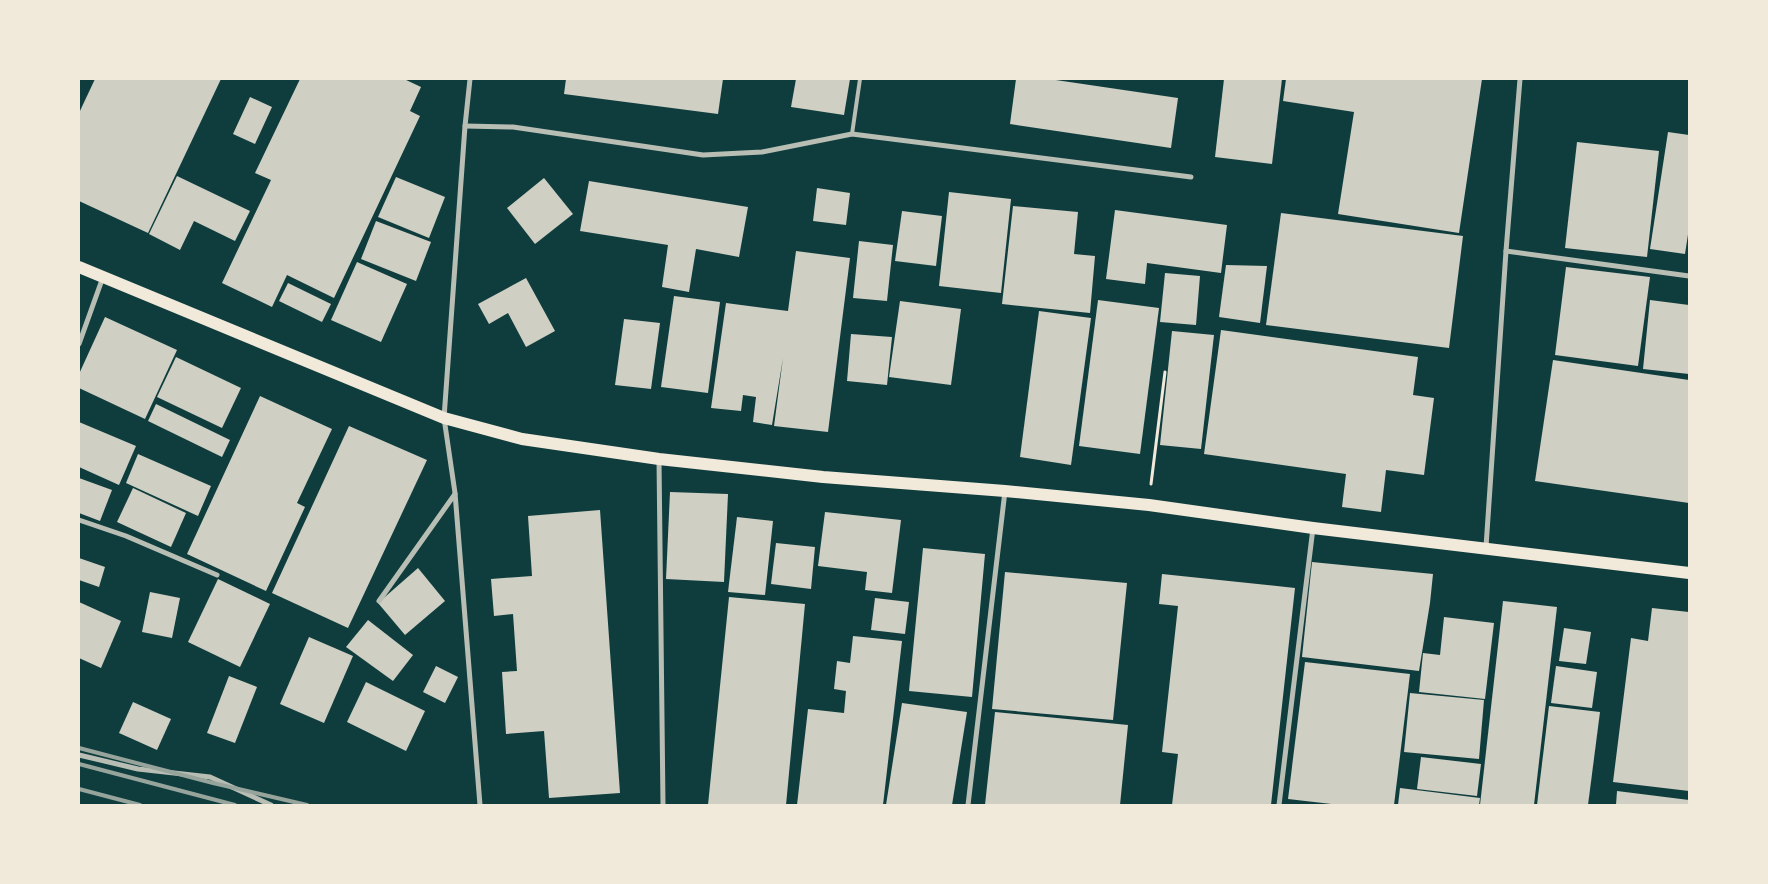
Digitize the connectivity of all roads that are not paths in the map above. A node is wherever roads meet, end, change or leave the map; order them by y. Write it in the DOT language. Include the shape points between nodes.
graph roads {
  1 [pos="470,79"];
  2 [pos="860,79"];
  3 [pos="1520,79"];
  4 [pos="465,126"];
  5 [pos="852,134"];
  6 [pos="1191,177"];
  7 [pos="1506,251"];
  8 [pos="79,267"];
  9 [pos="1689,276"];
  10 [pos="103,277"];
  11 [pos="79,344"];
  12 [pos="444,418"];
  13 [pos="659,459"];
  14 [pos="1005,491"];
  15 [pos="455,493"];
  16 [pos="79,520"];
  17 [pos="1313,528"];
  18 [pos="1486,548"];
  19 [pos="1689,573"];
  20 [pos="217,575"];
  21 [pos="379,601"];
  22 [pos="79,755"];
  23 [pos="271,805"];
  24 [pos="480,805"];
  25 [pos="663,805"];
  26 [pos="968,805"];
  27 [pos="1279,805"];
  1 -- 4 [label="street"];
  2 -- 5 [label="lane"];
  3 -- 7 [label="street"];
  4 -- 5 [label="street" via="513,127 704,155 762,152"];
  4 -- 12 [label="street"];
  5 -- 6 [label="street"];
  7 -- 9 [label="street"];
  7 -- 18 [label="street"];
  8 -- 10 [label="main road"];
  10 -- 11 [label="street"];
  10 -- 12 [label="main road"];
  12 -- 13 [label="main road" via="522,439"];
  12 -- 15 [label="street"];
  13 -- 14 [label="main road" via="823,477"];
  13 -- 25 [label="street"];
  14 -- 17 [label="main road" via="1149,505"];
  14 -- 26 [label="street"];
  15 -- 21 [label="street"];
  15 -- 24 [label="street"];
  16 -- 20 [label="street" via="126,536"];
  17 -- 18 [label="main road"];
  17 -- 27 [label="street"];
  18 -- 19 [label="main road"];
  22 -- 23 [label="street" via="138,769 210,777"];
}
